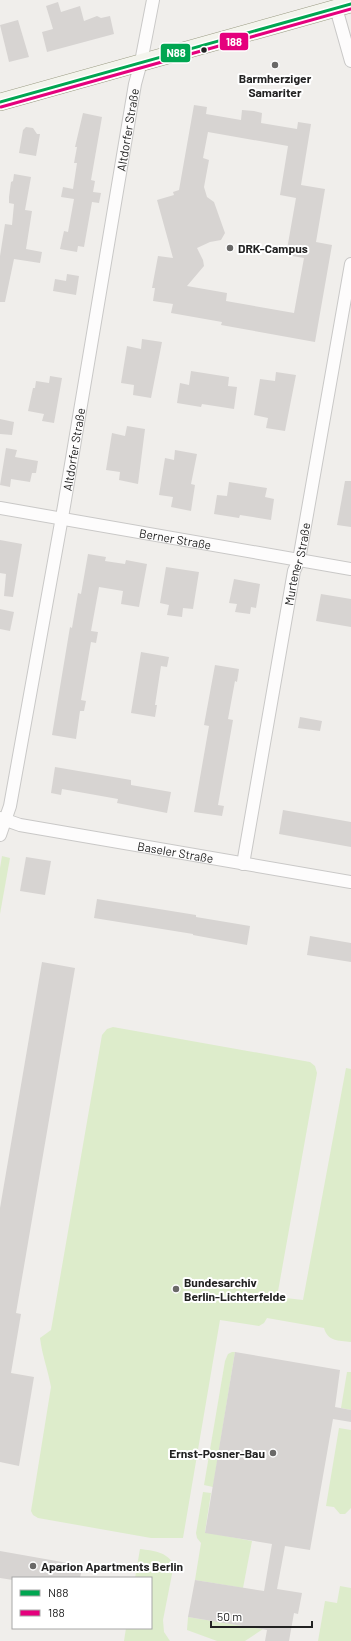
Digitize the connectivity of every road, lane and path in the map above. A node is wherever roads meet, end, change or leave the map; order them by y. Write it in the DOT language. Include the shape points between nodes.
graph roads {
  1 [pos="153,0"];
  2 [pos="344,6"];
  3 [pos="351,61"];
  4 [pos="141,62"];
  5 [pos="0,102"];
  6 [pos="351,264"];
  7 [pos="0,508"];
  8 [pos="61,518"];
  9 [pos="299,560"];
  10 [pos="351,569"];
  11 [pos="3,819"];
  12 [pos="0,836"];
  13 [pos="243,864"];
  14 [pos="351,882"];
  1 -- 4 [label="street, Altdorfer Straße"];
  2 -- 3 [label="street"];
  2 -- 4 [label="street"];
  4 -- 5 [label="street"];
  4 -- 8 [label="street, Altdorfer Straße" via="135,84"];
  6 -- 9 [label="street, Murtener Straße"];
  7 -- 8 [label="street, Berner Straße"];
  8 -- 9 [label="street, Berner Straße"];
  8 -- 11 [label="street, Altdorfer Straße" via="10,806"];
  9 -- 10 [label="street, Berner Straße"];
  9 -- 13 [label="street, Murtener Straße" via="294,571"];
  11 -- 12 [label="street, Altdorfer Straße"];
  11 -- 13 [label="street, Baseler Straße" via="20,825"];
  13 -- 14 [label="street, Baseler Straße"];
}
